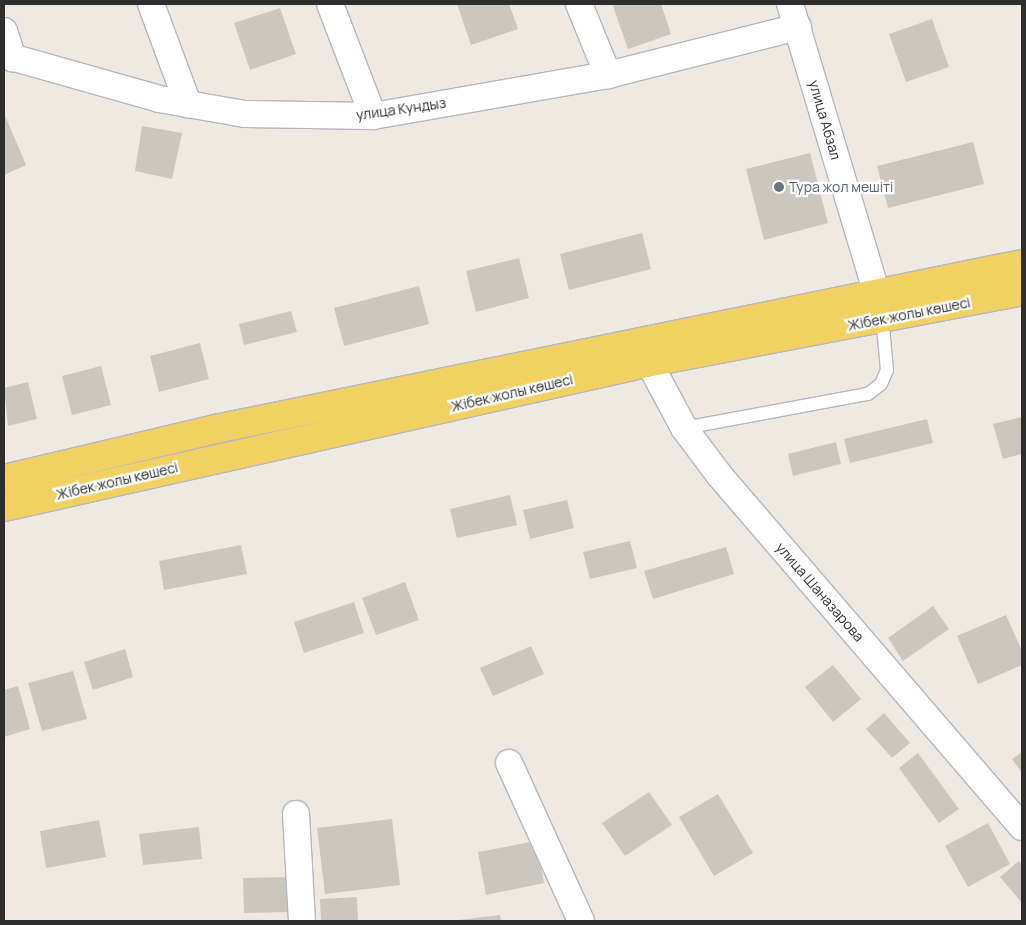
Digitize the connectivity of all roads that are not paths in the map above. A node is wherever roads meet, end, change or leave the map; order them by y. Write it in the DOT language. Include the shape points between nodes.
graph roads {
  1 [pos="151,4"];
  2 [pos="330,4"];
  3 [pos="579,4"];
  4 [pos="794,16"];
  5 [pos="4,32"];
  6 [pos="9,57"];
  7 [pos="608,75"];
  8 [pos="188,104"];
  9 [pos="373,116"];
  10 [pos="1022,264"];
  11 [pos="1022,291"];
  12 [pos="880,307"];
  13 [pos="642,353"];
  14 [pos="684,428"];
  15 [pos="4,479"];
  16 [pos="4,507"];
  17 [pos="509,763"];
  18 [pos="296,814"];
  19 [pos="1022,827"];
  20 [pos="302,921"];
  21 [pos="581,921"];
  1 -- 8 [label="street"];
  2 -- 9 [label="street"];
  3 -- 7 [label="street"];
  4 -- 7 [label="street, улица Кундыз"];
  4 -- 12 [label="street, улица Абзал"];
  5 -- 6 [label="street"];
  6 -- 8 [label="street, улица Кундыз"];
  7 -- 9 [label="street, улица Кундыз"];
  8 -- 9 [label="street, улица Кундыз" via="245,114"];
  10 -- 12 [label="main road, Жібек жолы көшесі"];
  11 -- 12 [label="main road, Жібек жолы көшесі"];
  12 -- 13 [label="main road, Жібек жолы көшесі"];
  12 -- 14 [label="lane" via="886,370 881,384 868,394"];
  13 -- 14 [label="street, улица Шаназарова"];
  13 -- 15 [label="main road, Жібек жолы көшесі" via="215,429"];
  13 -- 16 [label="main road, Жібек жолы көшесі"];
  14 -- 19 [label="street, улица Шаназарова" via="720,476"];
  17 -- 21 [label="street"];
  18 -- 20 [label="street"];
}
